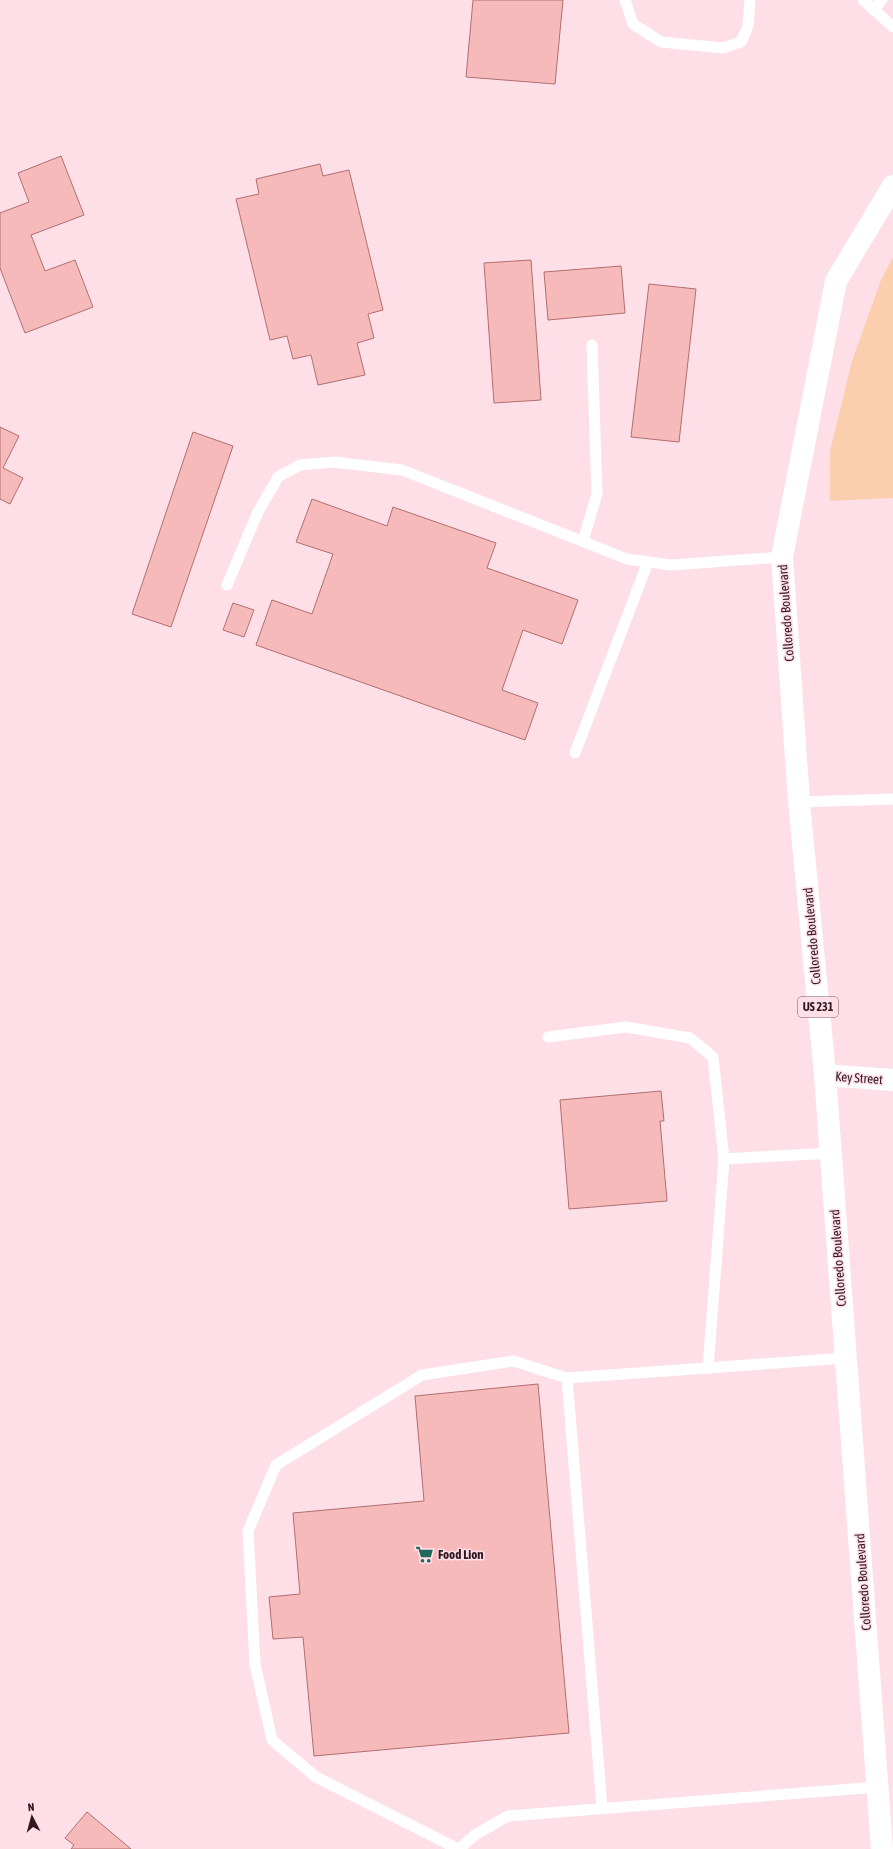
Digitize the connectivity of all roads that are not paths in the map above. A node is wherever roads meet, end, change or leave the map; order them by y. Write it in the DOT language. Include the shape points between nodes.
graph roads {
  1 [pos="625,0"];
  2 [pos="750,0"];
  3 [pos="863,0"];
  4 [pos="882,0"];
  5 [pos="873,10"];
  6 [pos="893,27"];
  7 [pos="893,186"];
  8 [pos="592,345"];
  9 [pos="584,541"];
  10 [pos="782,557"];
  11 [pos="648,562"];
  12 [pos="227,585"];
  13 [pos="575,753"];
  14 [pos="893,799"];
  15 [pos="799,802"];
  16 [pos="548,1037"];
  17 [pos="825,1075"];
  18 [pos="893,1080"];
  19 [pos="831,1153"];
  20 [pos="724,1159"];
  21 [pos="846,1358"];
  22 [pos="708,1368"];
  23 [pos="567,1378"];
  24 [pos="878,1787"];
  25 [pos="602,1808"];
  26 [pos="459,1849"];
  27 [pos="882,1849"];
  1 -- 2 [label="lane" via="633,24 661,42 723,48 741,42 748,26"];
  3 -- 5 [label="lane"];
  4 -- 5 [label="lane"];
  5 -- 6 [label="lane"];
  7 -- 10 [label="main road, Colloredo Boulevard / US 231" via="836,281"];
  8 -- 9 [label="lane" via="597,494"];
  9 -- 11 [label="lane" via="628,559"];
  9 -- 12 [label="lane" via="402,470 334,462 300,465 278,477 258,512"];
  10 -- 11 [label="lane" via="670,565"];
  10 -- 15 [label="main road, Colloredo Boulevard / US 231"];
  11 -- 13 [label="lane"];
  14 -- 15 [label="lane"];
  15 -- 17 [label="main road, Colloredo Boulevard / US 231"];
  16 -- 20 [label="lane" via="626,1027 690,1038 713,1057"];
  17 -- 18 [label="main road, Key Street"];
  17 -- 19 [label="main road, Colloredo Boulevard / US 231"];
  19 -- 20 [label="lane"];
  19 -- 21 [label="main road, Colloredo Boulevard / US 231"];
  20 -- 22 [label="lane"];
  21 -- 22 [label="lane"];
  21 -- 24 [label="main road, Colloredo Boulevard / US 231"];
  22 -- 23 [label="lane"];
  23 -- 25 [label="lane"];
  23 -- 26 [label="lane" via="513,1361 422,1375 276,1464 248,1531 255,1664 272,1740 316,1777"];
  24 -- 25 [label="lane"];
  24 -- 27 [label="main road, Colloredo Boulevard / US 231"];
  25 -- 26 [label="lane" via="508,1816 476,1834"];
}
